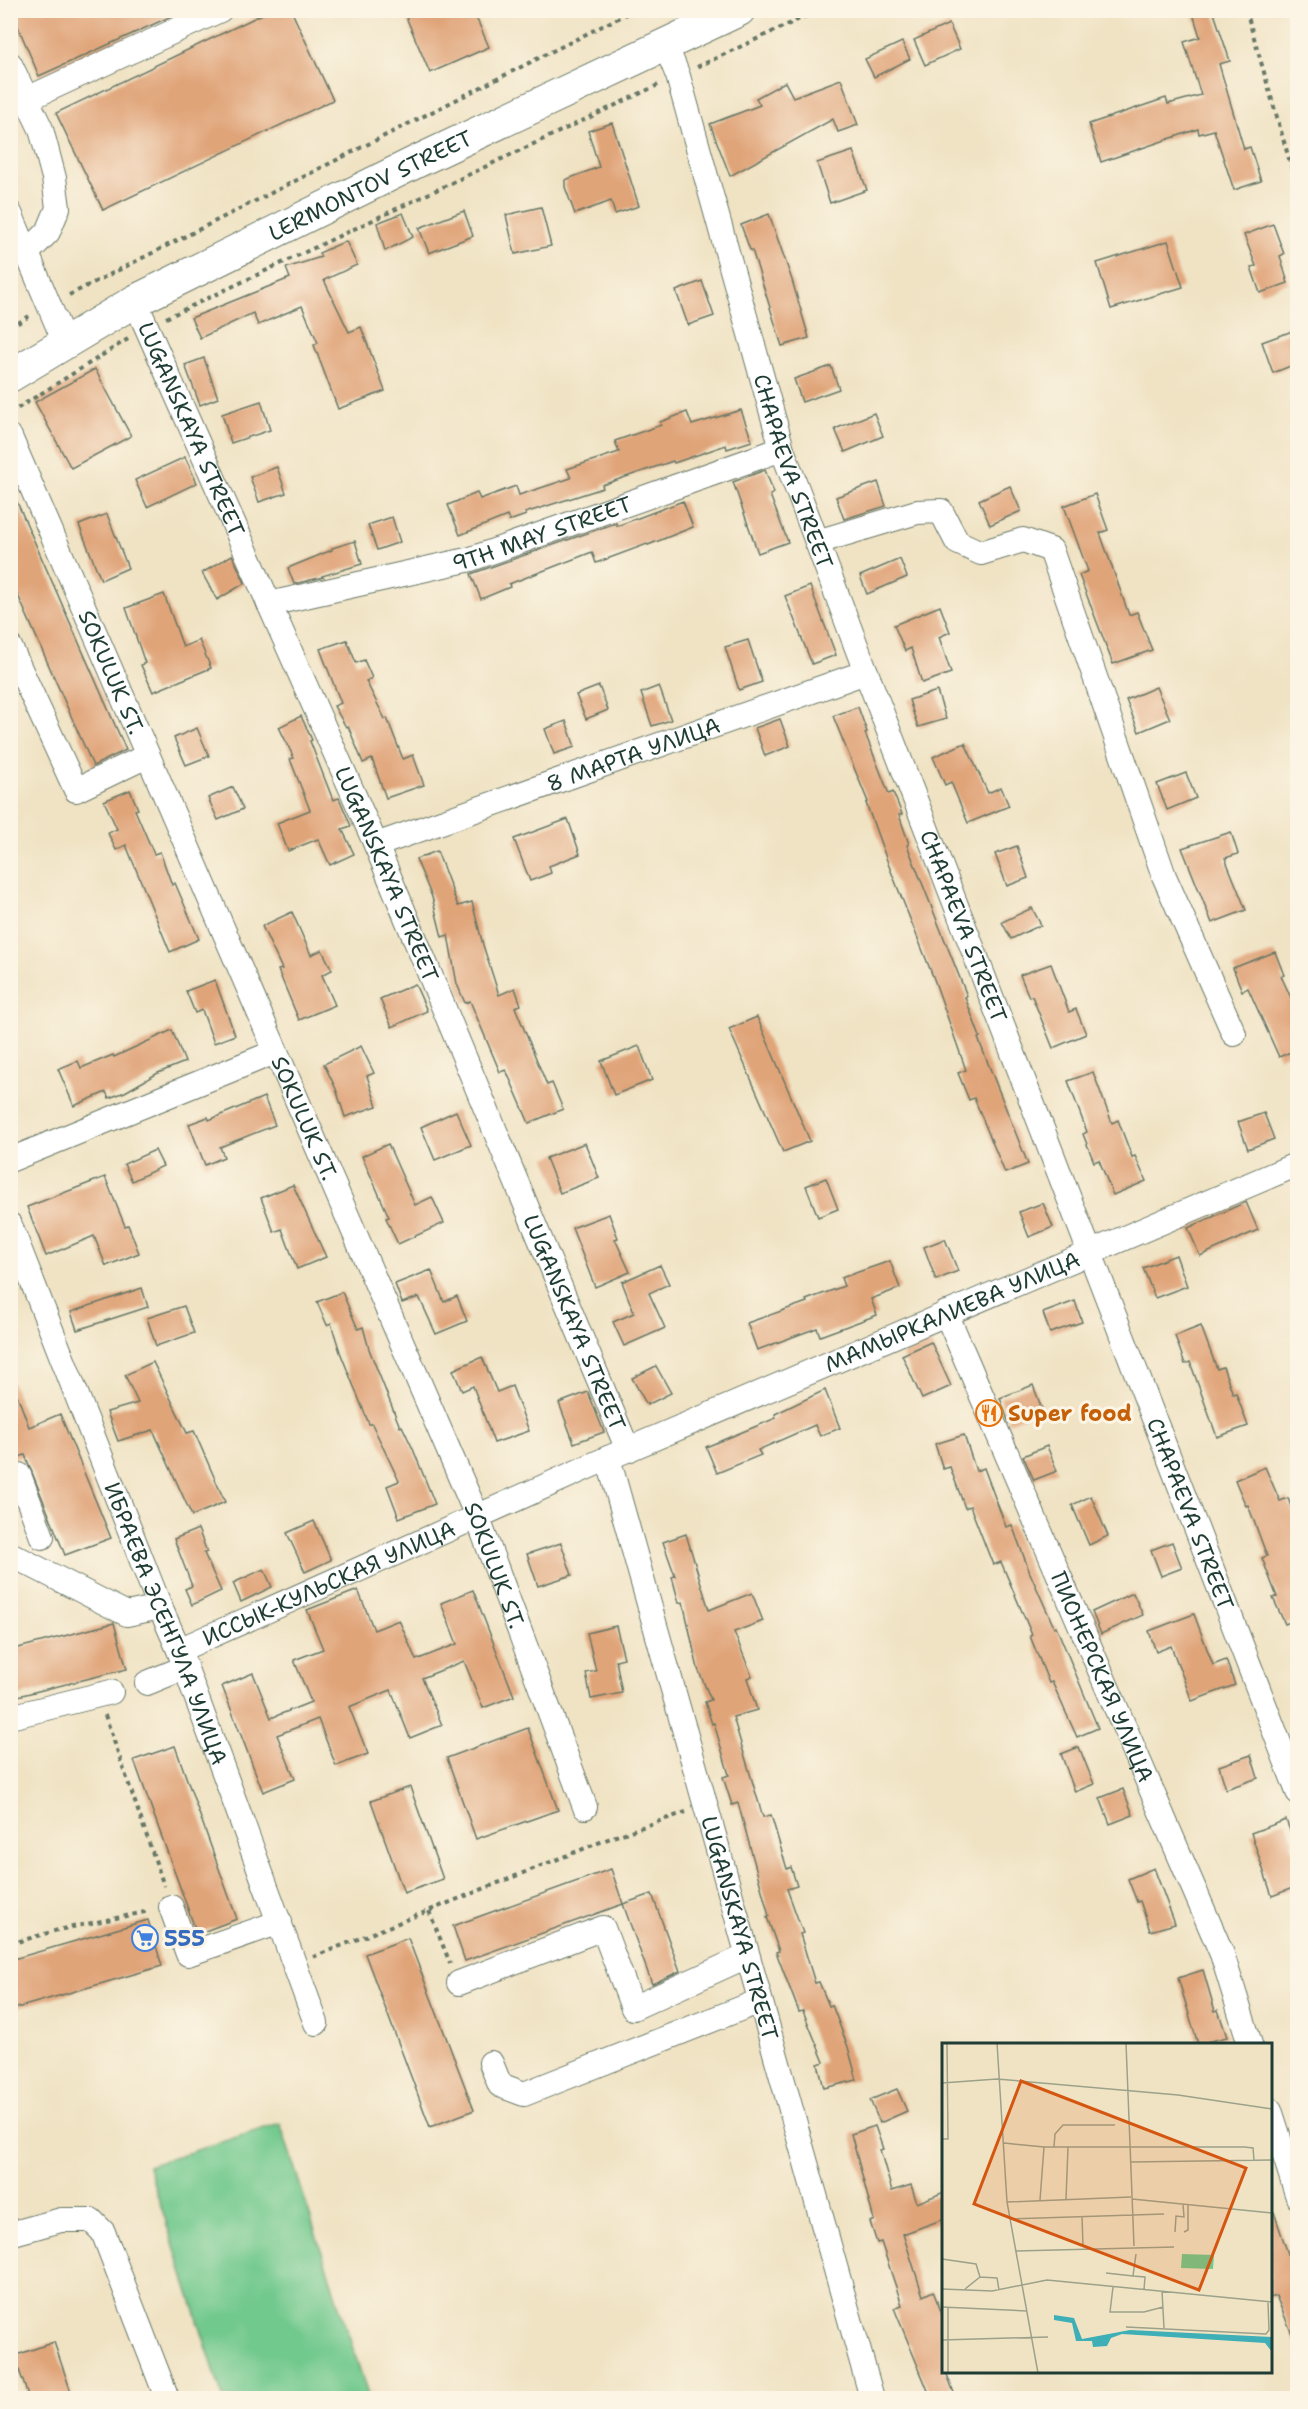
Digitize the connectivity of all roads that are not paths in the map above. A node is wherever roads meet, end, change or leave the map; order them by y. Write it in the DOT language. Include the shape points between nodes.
graph roads {
  1 [pos="220,10"];
  2 [pos="739,10"];
  3 [pos="666,46"];
  4 [pos="10,64"];
  5 [pos="27,99"];
  6 [pos="10,213"];
  7 [pos="27,253"];
  8 [pos="141,314"];
  9 [pos="65,343"];
  10 [pos="10,376"];
  11 [pos="10,438"];
  12 [pos="782,449"];
  13 [pos="817,542"];
  14 [pos="269,604"];
  15 [pos="10,647"];
  16 [pos="866,672"];
  17 [pos="147,756"];
  18 [pos="376,845"];
  19 [pos="1234,1034"];
  20 [pos="275,1052"];
  21 [pos="10,1160"];
  22 [pos="1298,1164"];
  23 [pos="10,1225"];
  24 [pos="1089,1251"];
  25 [pos="946,1313"];
  26 [pos="618,1454"];
  27 [pos="10,1479"];
  28 [pos="477,1516"];
  29 [pos="42,1537"];
  30 [pos="10,1554"];
  31 [pos="160,1607"];
  32 [pos="183,1659"];
  33 [pos="147,1683"];
  34 [pos="105,1694"];
  35 [pos="10,1717"];
  36 [pos="1298,1792"];
  37 [pos="585,1807"];
  38 [pos="171,1907"];
  39 [pos="280,1922"];
  40 [pos="747,1956"];
  41 [pos="459,1983"];
  42 [pos="759,2001"];
  43 [pos="316,2023"];
  44 [pos="1250,2043"];
  45 [pos="491,2063"];
  46 [pos="1272,2116"];
  47 [pos="1298,2197"];
  48 [pos="10,2234"];
  49 [pos="167,2398"];
  50 [pos="872,2398"];
  1 -- 5 [label="street"];
  2 -- 3 [label="main road, LERMONTOV STREET"];
  3 -- 8 [label="main road, LERMONTOV STREET" via="418,161"];
  3 -- 12 [label="street, CHAPAEVA STREET" via="678,76"];
  4 -- 5 [label="street"];
  5 -- 7 [label="street" via="41,129 58,208 48,232"];
  6 -- 7 [label="street"];
  7 -- 9 [label="street"];
  8 -- 9 [label="main road, LERMONTOV STREET"];
  8 -- 14 [label="street, LUGANSKAYA STREET"];
  9 -- 10 [label="main road, LERMONTOV STREET"];
  11 -- 17 [label="street, SOKULUK ST."];
  12 -- 13 [label="street, CHAPAEVA STREET"];
  12 -- 14 [label="street, 9TH MAY STREET" via="471,559"];
  13 -- 16 [label="street, CHAPAEVA STREET"];
  13 -- 19 [label="street" via="917,512 941,511 957,542 981,553 1023,540 1051,549 1164,876"];
  14 -- 18 [label="street, LUGANSKAYA STREET"];
  15 -- 17 [label="street" via="76,790"];
  16 -- 18 [label="street, 8 МАРТА УЛИЦА"];
  16 -- 24 [label="street, CHAPAEVA STREET"];
  17 -- 20 [label="street, SOKULUK ST."];
  18 -- 26 [label="street, LUGANSKAYA STREET"];
  20 -- 21 [label="street"];
  20 -- 28 [label="street, SOKULUK ST."];
  22 -- 24 [label="street, МАМЫРКАЛИЕВА УЛИЦА"];
  23 -- 31 [label="street, ИБРАЕВА ЭСЕНГУЛА УЛИЦА"];
  24 -- 25 [label="street, МАМЫРКАЛИЕВА УЛИЦА"];
  24 -- 36 [label="street, CHAPAEVA STREET"];
  25 -- 26 [label="street, МАМЫРКАЛИЕВА УЛИЦА"];
  25 -- 44 [label="street, ПИОНЕРСКАЯ УЛИЦА" via="1222,1954"];
  26 -- 28 [label="street, ИССЫК-КУЛЬСКАЯ УЛИЦА"];
  26 -- 40 [label="street, LUGANSKAYA STREET" via="704,1806"];
  27 -- 29 [label="street" via="19,1475"];
  28 -- 32 [label="street, ИССЫК-КУЛЬСКАЯ УЛИЦА"];
  28 -- 37 [label="street, SOKULUK ST."];
  30 -- 31 [label="street" via="127,1614"];
  31 -- 32 [label="street, ИБРАЕВА ЭСЕНГУЛА УЛИЦА"];
  32 -- 33 [label="street, ИССЫК-КУЛЬСКАЯ УЛИЦА"];
  32 -- 39 [label="street, ИБРАЕВА ЭСЕНГУЛА УЛИЦА"];
  34 -- 35 [label="street"];
  38 -- 39 [label="street" via="188,1954"];
  39 -- 43 [label="street, ИБРАЕВА ЭСЕНГУЛА УЛИЦА"];
  40 -- 41 [label="street" via="633,2008 603,1928"];
  40 -- 42 [label="street, LUGANSKAYA STREET"];
  42 -- 45 [label="street" via="524,2094 500,2085"];
  42 -- 50 [label="street, LUGANSKAYA STREET"];
  46 -- 47 [label="street"];
  48 -- 49 [label="street" via="61,2220 91,2220 103,2232"];
}
